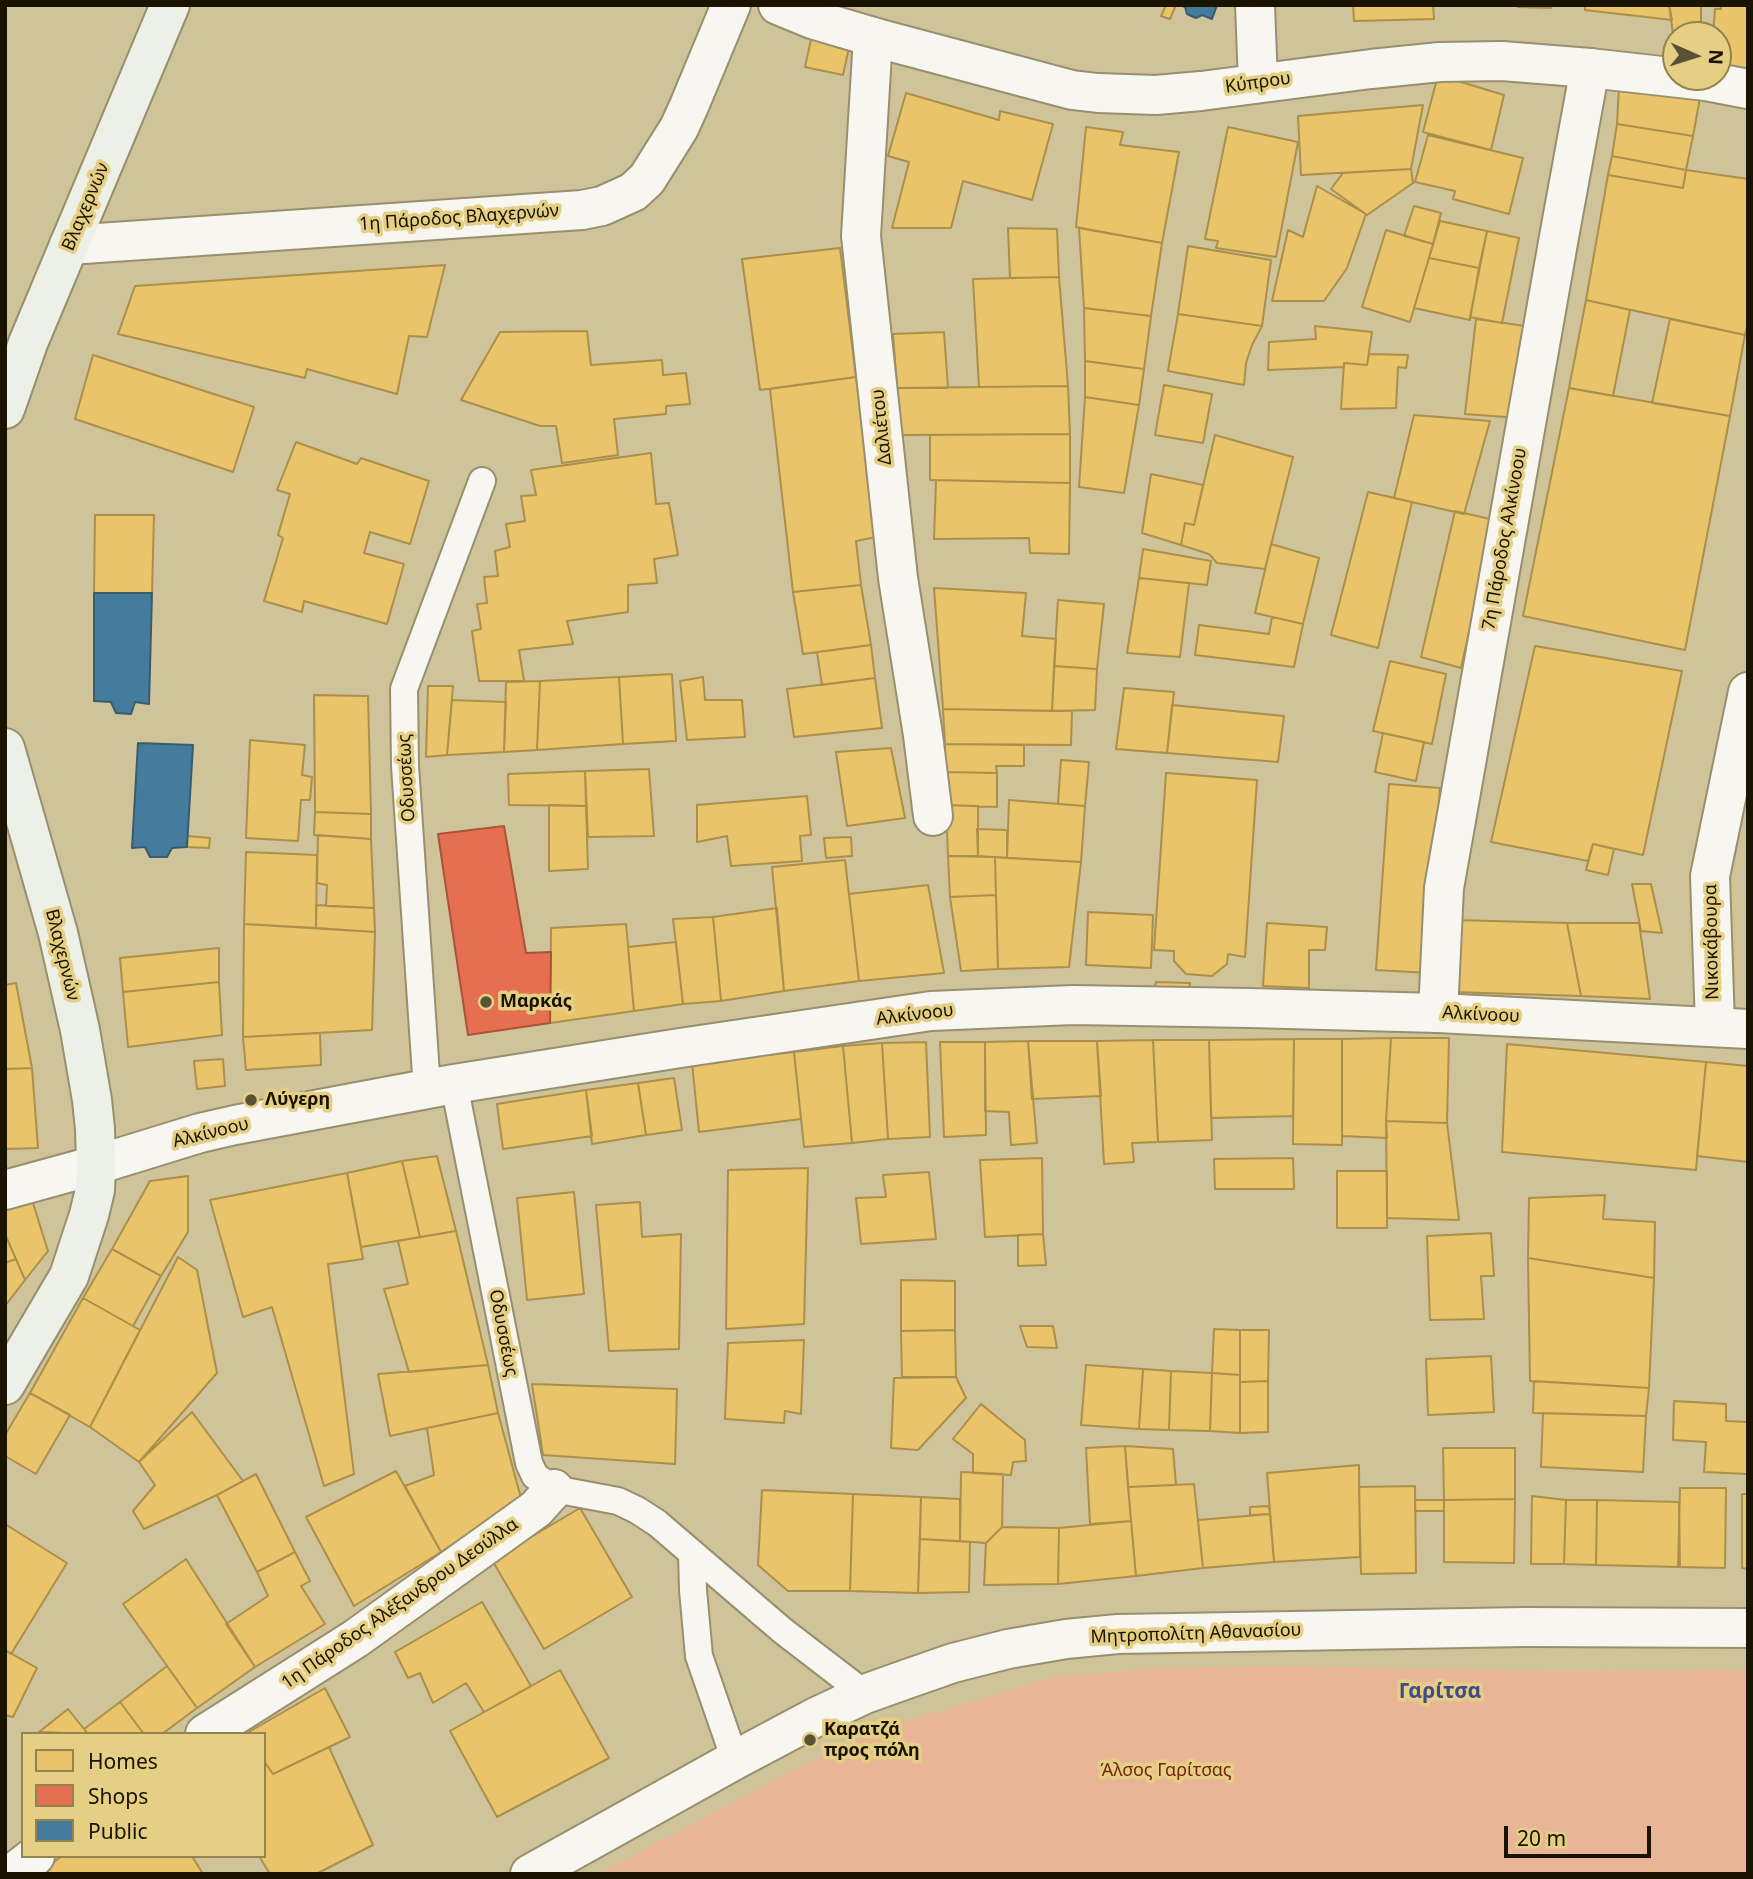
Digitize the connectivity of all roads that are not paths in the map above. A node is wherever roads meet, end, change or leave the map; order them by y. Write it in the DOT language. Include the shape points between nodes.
graph roads {
  1 [pos="170,5"];
  2 [pos="731,5"];
  3 [pos="778,5"];
  4 [pos="1255,5"];
  5 [pos="873,37"];
  6 [pos="1590,68"];
  7 [pos="1258,83"];
  8 [pos="1748,89"];
  9 [pos="69,245"];
  10 [pos="5,410"];
  11 [pos="482,481"];
  12 [pos="1748,692"];
  13 [pos="5,748"];
  14 [pos="933,816"];
  15 [pos="1437,1013"];
  16 [pos="1731,1028"];
  17 [pos="440,1087"];
  18 [pos="96,1165"];
  19 [pos="5,1191"];
  20 [pos="5,1385"];
  21 [pos="554,1489"];
  22 [pos="692,1553"];
  23 [pos="1748,1628"];
  24 [pos="865,1694"];
  25 [pos="208,1732"];
  26 [pos="735,1760"];
  27 [pos="32,1858"];
  28 [pos="12,1874"];
  29 [pos="530,1874"];
  1 -- 9 [label="main road, Βλαχερνών"];
  2 -- 9 [label="street, 1η Πάροδος Βλαχερνών" via="690,106 647,179 633,192 602,206"];
  3 -- 5 [label="street, Κύπρου"];
  4 -- 7 [label="street"];
  5 -- 7 [label="street, Κύπρου" via="1072,90 1156,95"];
  5 -- 14 [label="street, Δαλιέτου" via="861,236 898,578"];
  6 -- 7 [label="street, Κύπρου" via="1440,62"];
  6 -- 8 [label="street, Κύπρου"];
  6 -- 15 [label="street, 7η Πάροδος Αλκίνοου" via="1444,888"];
  9 -- 10 [label="main road, Βλαχερνών"];
  11 -- 17 [label="lane, Οδυσσέως" via="404,689 405,766"];
  12 -- 16 [label="street, Νικοκάβουρα" via="1710,876"];
  13 -- 18 [label="main road, Βλαχερνών" via="58,933 80,1030"];
  15 -- 16 [label="street, Αλκίνοου"];
  15 -- 17 [label="street, Αλκίνοου" via="1073,1005 931,1011"];
  17 -- 18 [label="street, Αλκίνοου" via="234,1125"];
  17 -- 21 [label="lane, Οδυσσέως" via="529,1463 535,1476"];
  18 -- 19 [label="street, Αλκίνοου"];
  18 -- 20 [label="main road, Βλαχερνών" via="89,1215 69,1276"];
  21 -- 22 [label="lane" via="618,1501 657,1523"];
  21 -- 25 [label="street, 1η Πάροδος Αλέξανδρου Δεσύλλα" via="536,1509 355,1639"];
  22 -- 24 [label="lane"];
  22 -- 26 [label="lane" via="699,1656"];
  23 -- 24 [label="street, Μητροπολίτη Αθανασίου" via="1118,1634 1008,1649"];
  24 -- 26 [label="street, Μητροπολίτη Αθανασίου"];
  26 -- 29 [label="street, Μητροπολίτη Αθανασίου"];
  27 -- 28 [label="street"];
}
